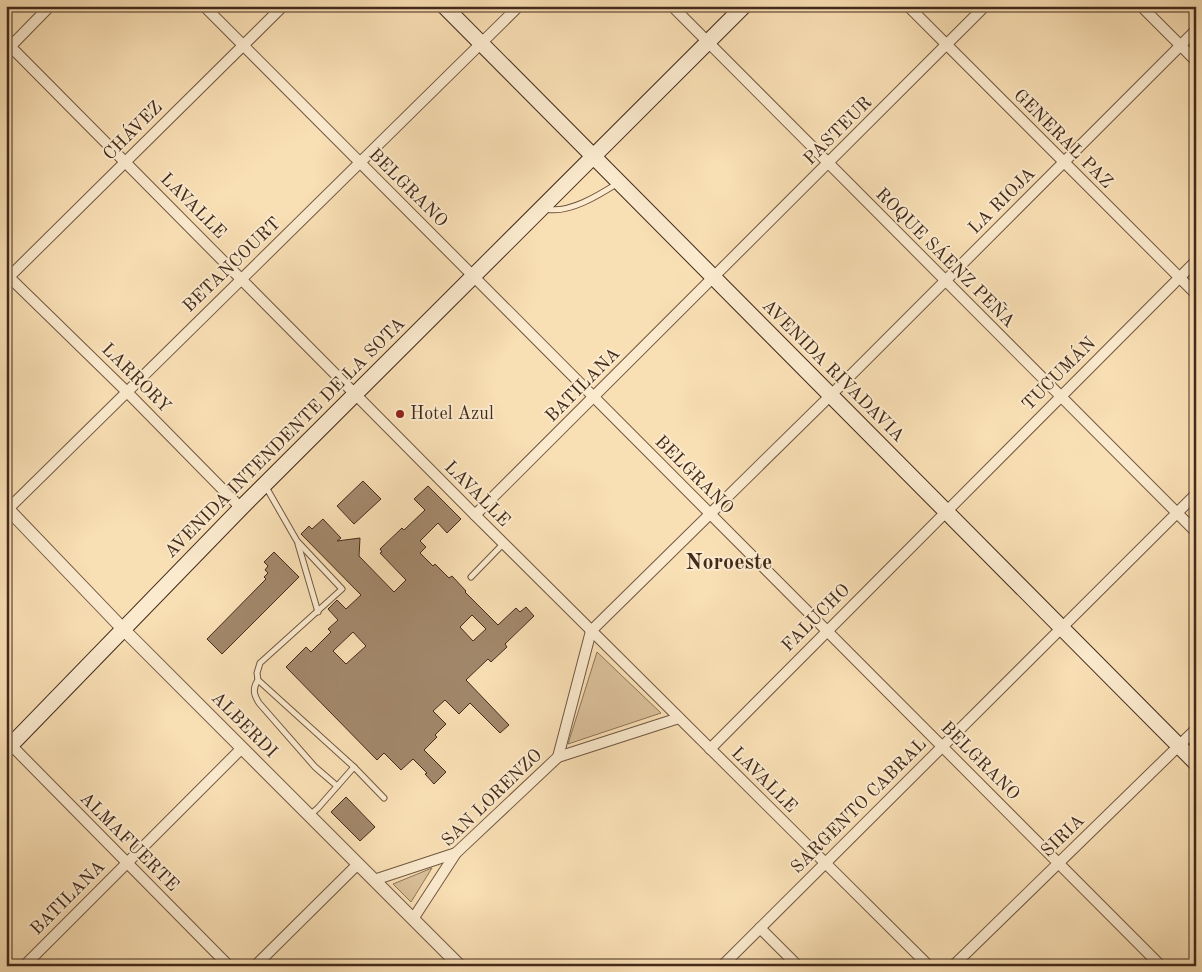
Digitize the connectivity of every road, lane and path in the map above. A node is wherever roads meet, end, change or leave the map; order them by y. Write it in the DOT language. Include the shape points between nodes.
graph roads {
  1 [pos="50,6"];
  2 [pos="204,6"];
  3 [pos="283,6"];
  4 [pos="444,6"];
  5 [pos="519,6"];
  6 [pos="672,6"];
  7 [pos="744,6"];
  8 [pos="908,6"];
  9 [pos="985,6"];
  10 [pos="1141,6"];
  11 [pos="1196,30"];
  12 [pos="707,42"];
  13 [pos="481,44"];
  14 [pos="946,44"];
  15 [pos="1180,45"];
  16 [pos="8,46"];
  17 [pos="243,46"];
  18 [pos="1196,61"];
  19 [pos="592,156"];
  20 [pos="125,162"];
  21 [pos="1064,162"];
  22 [pos="360,163"];
  23 [pos="828,163"];
  24 [pos="619,183"];
  25 [pos="540,208"];
  26 [pos="1196,261"];
  27 [pos="473,276"];
  28 [pos="7,277"];
  29 [pos="1179,277"];
  30 [pos="714,278"];
  31 [pos="242,279"];
  32 [pos="945,281"];
  33 [pos="1196,294"];
  34 [pos="126,391"];
  35 [pos="355,394"];
  36 [pos="831,395"];
  37 [pos="1060,396"];
  38 [pos="594,397"];
  39 [pos="265,485"];
  40 [pos="1196,494"];
  41 [pos="241,508"];
  42 [pos="7,509"];
  43 [pos="945,511"];
  44 [pos="1176,513"];
  45 [pos="710,514"];
  46 [pos="475,515"];
  47 [pos="1196,532"];
  48 [pos="297,541"];
  49 [pos="503,544"];
  50 [pos="471,577"];
  51 [pos="318,612"];
  52 [pos="1061,627"];
  53 [pos="123,629"];
  54 [pos="591,631"];
  55 [pos="826,631"];
  56 [pos="258,680"];
  57 [pos="679,718"];
  58 [pos="1196,730"];
  59 [pos="8,745"];
  60 [pos="942,746"];
  61 [pos="1179,746"];
  62 [pos="242,748"];
  63 [pos="710,749"];
  64 [pos="558,757"];
  65 [pos="1196,763"];
  66 [pos="354,767"];
  67 [pos="337,786"];
  68 [pos="384,798"];
  69 [pos="309,815"];
  70 [pos="456,852"];
  71 [pos="127,863"];
  72 [pos="825,863"];
  73 [pos="1058,863"];
  74 [pos="358,864"];
  75 [pos="374,880"];
  76 [pos="413,919"];
  77 [pos="760,928"];
  78 [pos="24,966"];
  79 [pos="229,966"];
  80 [pos="255,966"];
  81 [pos="460,966"];
  82 [pos="722,966"];
  83 [pos="798,966"];
  84 [pos="929,966"];
  85 [pos="953,966"];
  86 [pos="1161,966"];
  1 -- 16 [label="street"];
  2 -- 17 [label="street, BELGRANO"];
  3 -- 17 [label="street, CHÁVEZ"];
  4 -- 13 [label="main road, AVENIDA RIVADAVIA"];
  5 -- 13 [label="street, BETANCOURT"];
  6 -- 12 [label="street, ROQUE SÁENZ PEÑA"];
  7 -- 12 [label="main road, AVENIDA INTENDENTE DE LA SOTA"];
  8 -- 14 [label="street, GENERAL PAZ"];
  9 -- 14 [label="street, PASTEUR"];
  10 -- 15 [label="street"];
  11 -- 15 [label="street, LA RIOJA"];
  12 -- 19 [label="main road, AVENIDA INTENDENTE DE LA SOTA"];
  12 -- 23 [label="street, ROQUE SÁENZ PEÑA"];
  13 -- 19 [label="main road, AVENIDA RIVADAVIA"];
  13 -- 22 [label="street, BETANCOURT"];
  14 -- 21 [label="street, GENERAL PAZ"];
  14 -- 23 [label="street, PASTEUR"];
  15 -- 18 [label="street"];
  15 -- 21 [label="street, LA RIOJA"];
  16 -- 20 [label="street, LAVALLE"];
  17 -- 20 [label="street, CHÁVEZ"];
  17 -- 22 [label="street, BELGRANO"];
  19 -- 24 [label="main road, AVENIDA RIVADAVIA"];
  19 -- 25 [label="main road, AVENIDA INTENDENTE DE LA SOTA"];
  20 -- 28 [label="street, CHÁVEZ"];
  20 -- 31 [label="street, LAVALLE"];
  21 -- 29 [label="street, GENERAL PAZ"];
  21 -- 32 [label="street, LA RIOJA"];
  22 -- 27 [label="street, BELGRANO"];
  22 -- 31 [label="street, BETANCOURT"];
  23 -- 30 [label="street, PASTEUR"];
  23 -- 32 [label="street, ROQUE SÁENZ PEÑA"];
  24 -- 25 [label="lane" via="589,200 558,210"];
  24 -- 30 [label="main road, AVENIDA RIVADAVIA"];
  25 -- 27 [label="main road, AVENIDA INTENDENTE DE LA SOTA"];
  26 -- 29 [label="street, TUCUMÁN"];
  27 -- 35 [label="main road, AVENIDA INTENDENTE DE LA SOTA"];
  27 -- 38 [label="street, BELGRANO"];
  28 -- 34 [label="street, LARRORY"];
  29 -- 33 [label="street, GENERAL PAZ"];
  29 -- 37 [label="street, TUCUMÁN"];
  30 -- 36 [label="main road, AVENIDA RIVADAVIA"];
  30 -- 38 [label="street, BATILANA"];
  31 -- 34 [label="street, BETANCOURT"];
  31 -- 35 [label="street, LAVALLE"];
  32 -- 36 [label="street, LA RIOJA"];
  32 -- 37 [label="street, ROQUE SÁENZ PEÑA"];
  34 -- 41 [label="street, LARRORY"];
  34 -- 42 [label="street, BETANCOURT"];
  35 -- 39 [label="main road, AVENIDA INTENDENTE DE LA SOTA"];
  35 -- 46 [label="street, LAVALLE"];
  36 -- 43 [label="main road, AVENIDA RIVADAVIA"];
  36 -- 45 [label="street"];
  37 -- 43 [label="street, TUCUMÁN"];
  37 -- 44 [label="street, ROQUE SÁENZ PEÑA"];
  38 -- 45 [label="street, BELGRANO"];
  38 -- 46 [label="street, BATILANA"];
  39 -- 41 [label="main road, AVENIDA INTENDENTE DE LA SOTA"];
  39 -- 48 [label="lane"];
  40 -- 44 [label="street, SARGENTO CABRAL"];
  41 -- 53 [label="main road, AVENIDA INTENDENTE DE LA SOTA"];
  42 -- 53 [label="street, ALBERDI"];
  43 -- 52 [label="main road, AVENIDA RIVADAVIA"];
  43 -- 55 [label="street, FALUCHO"];
  44 -- 47 [label="street, ROQUE SÁENZ PEÑA"];
  44 -- 52 [label="street, SARGENTO CABRAL"];
  45 -- 54 [label="street"];
  45 -- 55 [label="street, BELGRANO"];
  46 -- 49 [label="street, LAVALLE"];
  48 -- 51 [label="lane"];
  48 -- 51 [label="lane" via="342,589"];
  49 -- 50 [label="lane"];
  49 -- 54 [label="street, LAVALLE"];
  51 -- 56 [label="lane" via="260,663"];
  52 -- 60 [label="street, SARGENTO CABRAL"];
  52 -- 61 [label="main road, AVENIDA RIVADAVIA"];
  53 -- 59 [label="main road, AVENIDA INTENDENTE DE LA SOTA"];
  53 -- 62 [label="street, ALBERDI"];
  54 -- 57 [label="street, LAVALLE"];
  54 -- 64 [label="street"];
  55 -- 60 [label="street, BELGRANO"];
  55 -- 63 [label="street, FALUCHO"];
  56 -- 66 [label="lane"];
  56 -- 67 [label="lane" via="254,690 259,703 315,767"];
  57 -- 63 [label="street, LAVALLE"];
  57 -- 64 [label="street, SAN LORENZO"];
  58 -- 61 [label="street, SIRIA"];
  59 -- 71 [label="street, ALMAFUERTE"];
  60 -- 72 [label="street, SARGENTO CABRAL"];
  60 -- 73 [label="street, BELGRANO"];
  61 -- 65 [label="main road, AVENIDA RIVADAVIA"];
  61 -- 73 [label="street, SIRIA"];
  62 -- 69 [label="street, ALBERDI"];
  62 -- 71 [label="street, BATILANA"];
  63 -- 72 [label="street, LAVALLE"];
  64 -- 70 [label="street, SAN LORENZO"];
  66 -- 67 [label="lane"];
  66 -- 68 [label="lane"];
  67 -- 69 [label="lane"];
  69 -- 74 [label="street, ALBERDI"];
  70 -- 75 [label="street"];
  70 -- 76 [label="street, SAN LORENZO"];
  71 -- 78 [label="street, BATILANA"];
  71 -- 79 [label="street, ALMAFUERTE"];
  72 -- 77 [label="street, SARGENTO CABRAL"];
  72 -- 84 [label="street, LAVALLE"];
  73 -- 85 [label="street, SIRIA"];
  73 -- 86 [label="street, BELGRANO"];
  74 -- 75 [label="street, ALBERDI"];
  74 -- 80 [label="street"];
  75 -- 76 [label="street, ALBERDI"];
  76 -- 81 [label="street, ALBERDI"];
  77 -- 82 [label="street, SARGENTO CABRAL"];
  77 -- 83 [label="street"];
}
